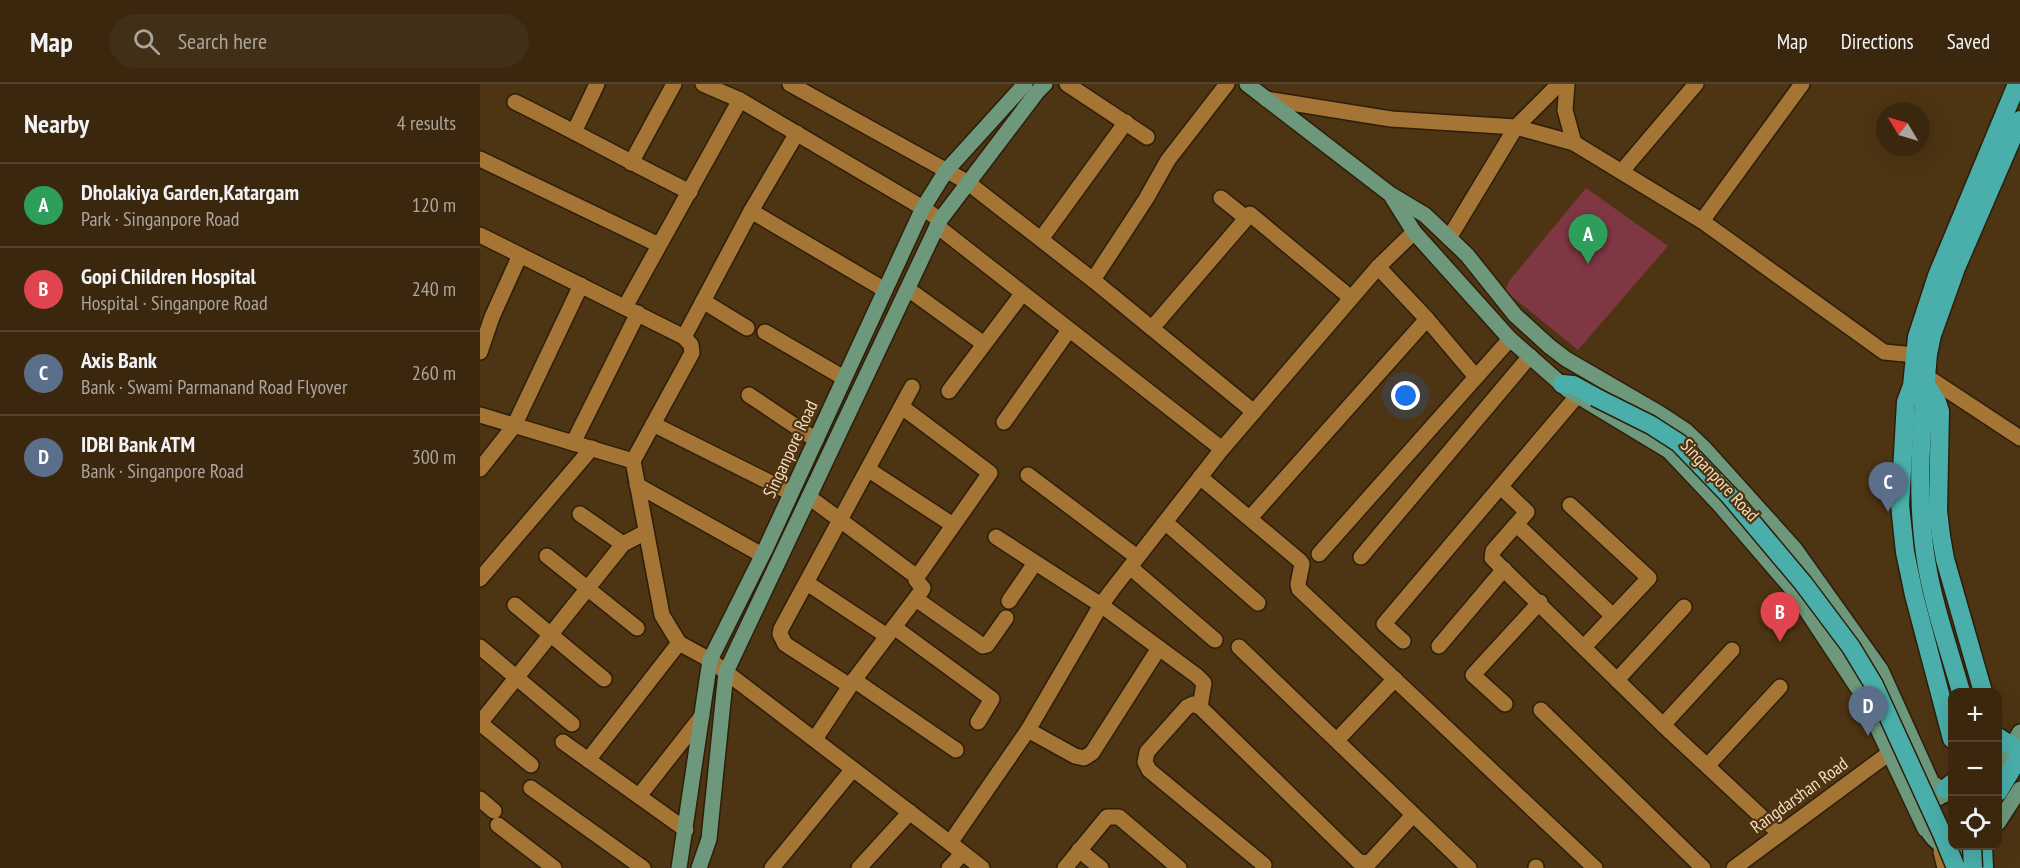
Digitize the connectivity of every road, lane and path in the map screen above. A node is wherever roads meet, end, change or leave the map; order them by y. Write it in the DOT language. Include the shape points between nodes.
graph roads {
  1 [pos="597,84"];
  2 [pos="674,84"];
  3 [pos="703,84"];
  4 [pos="790,84"];
  5 [pos="1024,84"];
  6 [pos="1045,84"];
  7 [pos="1067,84"];
  8 [pos="1227,84"];
  9 [pos="1559,84"];
  10 [pos="1567,84"];
  11 [pos="1696,84"];
  12 [pos="1802,84"];
  13 [pos="2017,84"];
  14 [pos="1250,85"];
  15 [pos="1266,99"];
  16 [pos="740,100"];
  17 [pos="515,102"];
  18 [pos="2020,120"];
  19 [pos="1126,122"];
  20 [pos="1516,127"];
  21 [pos="574,132"];
  22 [pos="797,133"];
  23 [pos="1147,136"];
  24 [pos="1574,142"];
  25 [pos="480,159"];
  26 [pos="631,164"];
  27 [pos="946,171"];
  28 [pos="1622,171"];
  29 [pos="968,182"];
  30 [pos="690,192"];
  31 [pos="1390,194"];
  32 [pos="1221,198"];
  33 [pos="922,208"];
  34 [pos="751,211"];
  35 [pos="1246,218"];
  36 [pos="1702,221"];
  37 [pos="939,223"];
  38 [pos="1414,232"];
  39 [pos="480,235"];
  40 [pos="1449,238"];
  41 [pos="1041,239"];
  42 [pos="659,245"];
  43 [pos="520,255"];
  44 [pos="1378,267"];
  45 [pos="1093,280"];
  46 [pos="581,285"];
  47 [pos="908,289"];
  48 [pos="885,290"];
  49 [pos="1022,294"];
  50 [pos="1351,298"];
  51 [pos="703,301"];
  52 [pos="631,310"];
  53 [pos="486,314"];
  54 [pos="1427,319"];
  55 [pos="747,328"];
  56 [pos="1152,328"];
  57 [pos="1069,330"];
  58 [pos="765,332"];
  59 [pos="684,337"];
  60 [pos="1510,339"];
  61 [pos="984,344"];
  62 [pos="480,352"];
  63 [pos="1915,355"];
  64 [pos="1530,357"];
  65 [pos="1476,377"];
  66 [pos="844,378"];
  67 [pos="1921,382"];
  68 [pos="1562,384"];
  69 [pos="912,387"];
  70 [pos="949,391"];
  71 [pos="749,395"];
  72 [pos="1586,397"];
  73 [pos="1917,405"];
  74 [pos="902,407"];
  75 [pos="1254,412"];
  76 [pos="480,415"];
  77 [pos="1005,422"];
  78 [pos="653,424"];
  79 [pos="514,426"];
  80 [pos="2020,438"];
  81 [pos="816,440"];
  82 [pos="573,443"];
  83 [pos="592,448"];
  84 [pos="1222,449"];
  85 [pos="633,460"];
  86 [pos="480,469"];
  87 [pos="869,470"];
  88 [pos="1028,476"];
  89 [pos="1200,477"];
  90 [pos="637,485"];
  91 [pos="1501,487"];
  92 [pos="791,493"];
  93 [pos="809,497"];
  94 [pos="1570,505"];
  95 [pos="580,514"];
  96 [pos="1250,518"];
  97 [pos="842,520"];
  98 [pos="1165,522"];
  99 [pos="953,525"];
  100 [pos="1517,525"];
  101 [pos="646,532"];
  102 [pos="996,537"];
  103 [pos="623,544"];
  104 [pos="1318,554"];
  105 [pos="762,555"];
  106 [pos="547,556"];
  107 [pos="1361,557"];
  108 [pos="1134,562"];
  109 [pos="1035,563"];
  110 [pos="1504,569"];
  111 [pos="916,578"];
  112 [pos="480,579"];
  113 [pos="807,583"];
  114 [pos="588,588"];
  115 [pos="916,599"];
  116 [pos="1009,601"];
  117 [pos="1540,602"];
  118 [pos="1258,603"];
  119 [pos="515,605"];
  120 [pos="1101,605"];
  121 [pos="1684,607"];
  122 [pos="1613,616"];
  123 [pos="1006,618"];
  124 [pos="637,628"];
  125 [pos="890,632"];
  126 [pos="550,635"];
  127 [pos="1215,640"];
  128 [pos="1403,641"];
  129 [pos="679,643"];
  130 [pos="1239,646"];
  131 [pos="1439,646"];
  132 [pos="480,647"];
  133 [pos="1584,647"];
  134 [pos="1159,648"];
  135 [pos="1732,650"];
  136 [pos="711,660"];
  137 [pos="726,672"];
  138 [pos="517,678"];
  139 [pos="604,679"];
  140 [pos="1395,679"];
  141 [pos="1617,680"];
  142 [pos="852,683"];
  143 [pos="1780,687"];
  144 [pos="1950,688"];
  145 [pos="1960,688"];
  146 [pos="1982,688"];
  147 [pos="1505,704"];
  148 [pos="1200,707"];
  149 [pos="1541,710"];
  150 [pos="702,716"];
  151 [pos="1948,720"];
  152 [pos="978,722"];
  153 [pos="480,723"];
  154 [pos="572,724"];
  155 [pos="1663,725"];
  156 [pos="1028,730"];
  157 [pos="815,739"];
  158 [pos="1337,740"];
  159 [pos="563,742"];
  160 [pos="2012,743"];
  161 [pos="956,750"];
  162 [pos="1888,754"];
  163 [pos="588,760"];
  164 [pos="2002,761"];
  165 [pos="531,765"];
  166 [pos="1708,765"];
  167 [pos="854,769"];
  168 [pos="2002,778"];
  169 [pos="531,788"];
  170 [pos="1948,788"];
  171 [pos="2020,789"];
  172 [pos="1948,791"];
  173 [pos="639,796"];
  174 [pos="480,799"];
  175 [pos="910,812"];
  176 [pos="1413,815"];
  177 [pos="2002,817"];
  178 [pos="1925,829"];
  179 [pos="686,830"];
  180 [pos="1779,833"];
  181 [pos="957,848"];
  182 [pos="1079,850"];
  183 [pos="1972,850"];
  184 [pos="1974,850"];
  185 [pos="1982,850"];
  186 [pos="1990,850"];
  187 [pos="1941,852"];
  188 [pos="1452,863"];
  189 [pos="1264,865"];
  190 [pos="554,868"];
  191 [pos="643,868"];
  192 [pos="680,868"];
  193 [pos="699,868"];
  194 [pos="772,868"];
  195 [pos="859,868"];
  196 [pos="949,868"];
  197 [pos="982,868"];
  198 [pos="1065,868"];
  199 [pos="1101,868"];
  200 [pos="1179,868"];
  201 [pos="1469,868"];
  202 [pos="1595,868"];
  203 [pos="1703,868"];
  204 [pos="1734,868"];
  205 [pos="1945,868"];
  206 [pos="1956,868"];
  207 [pos="1973,868"];
  208 [pos="1984,868"];
  209 [pos="1992,868"];
  1 -- 21 [label="street"];
  2 -- 26 [label="street"];
  3 -- 16 [label="street"];
  4 -- 27 [label="street"];
  5 -- 27 [label="main road, Singanpore Road"];
  6 -- 29 [label="main road, Singanpore Road"];
  7 -- 19 [label="street"];
  8 -- 45 [label="street" via="1168,160"];
  9 -- 20 [label="street"];
  10 -- 24 [label="street" via="1565,110"];
  11 -- 28 [label="street"];
  12 -- 36 [label="street"];
  13 -- 63 [label="highway" via="1937,276"];
  14 -- 15 [label="main road, Singanpore Road"];
  15 -- 20 [label="street" via="1391,119"];
  15 -- 31 [label="main road, Singanpore Road"];
  16 -- 22 [label="street"];
  16 -- 30 [label="street"];
  17 -- 21 [label="street"];
  18 -- 67 [label="highway" via="1956,268 1932,335"];
  19 -- 23 [label="street"];
  19 -- 41 [label="street"];
  20 -- 24 [label="street"];
  20 -- 40 [label="street"];
  21 -- 26 [label="street"];
  22 -- 33 [label="street"];
  22 -- 34 [label="street"];
  24 -- 28 [label="street"];
  25 -- 42 [label="street"];
  26 -- 30 [label="street"];
  27 -- 29 [label="street"];
  27 -- 33 [label="main road, Singanpore Road"];
  28 -- 36 [label="street"];
  29 -- 37 [label="main road, Singanpore Road"];
  29 -- 41 [label="street"];
  30 -- 42 [label="street"];
  31 -- 38 [label="main road, Singanpore Road"];
  31 -- 40 [label="main road, Singanpore Road" via="1425,215"];
  32 -- 35 [label="street"];
  33 -- 37 [label="street"];
  33 -- 48 [label="main road, Singanpore Road"];
  34 -- 48 [label="street"];
  34 -- 51 [label="street"];
  35 -- 50 [label="street" via="1253,215"];
  35 -- 56 [label="street"];
  36 -- 63 [label="street" via="1884,352"];
  37 -- 47 [label="main road, Singanpore Road"];
  37 -- 49 [label="street"];
  38 -- 44 [label="street"];
  38 -- 60 [label="main road, Singanpore Road"];
  39 -- 43 [label="street"];
  40 -- 170 [label="main road, Singanpore Road" via="1533,333 1566,359 1685,430 1787,540 1881,670 1932,783"];
  41 -- 45 [label="street"];
  42 -- 52 [label="street"];
  43 -- 46 [label="street"];
  43 -- 53 [label="street"];
  44 -- 50 [label="street"];
  44 -- 54 [label="street"];
  45 -- 56 [label="street"];
  46 -- 52 [label="street"];
  46 -- 79 [label="street"];
  47 -- 61 [label="street"];
  47 -- 93 [label="main road, Singanpore Road"];
  48 -- 66 [label="main road, Singanpore Road"];
  49 -- 57 [label="street"];
  49 -- 61 [label="street"];
  50 -- 75 [label="street"];
  51 -- 55 [label="street"];
  51 -- 59 [label="street"];
  52 -- 59 [label="street"];
  52 -- 82 [label="street"];
  53 -- 62 [label="street"];
  54 -- 65 [label="street"];
  54 -- 96 [label="street"];
  56 -- 75 [label="street"];
  57 -- 77 [label="street"];
  57 -- 84 [label="street"];
  58 -- 66 [label="street"];
  59 -- 78 [label="street" via="692,353"];
  60 -- 64 [label="main road, Singanpore Road"];
  60 -- 65 [label="street"];
  61 -- 70 [label="street"];
  63 -- 67 [label="highway"];
  64 -- 68 [label="main road, Singanpore Road"];
  64 -- 107 [label="street"];
  65 -- 104 [label="street"];
  66 -- 81 [label="main road, Singanpore Road"];
  67 -- 73 [label="highway"];
  67 -- 80 [label="street"];
  67 -- 146 [label="highway" via="1940,411 1938,512 1945,559"];
  67 -- 151 [label="highway" via="1905,407 1902,524 1910,578"];
  68 -- 72 [label="highway" via="1573,385"];
  69 -- 74 [label="street"];
  71 -- 81 [label="street"];
  72 -- 91 [label="street"];
  72 -- 162 [label="main road, Singanpore Road" via="1669,451 1793,590 1861,693"];
  72 -- 206 [label="highway, bridge" via="1651,425 1679,443 1803,583 1874,686"];
  73 -- 144 [label="highway" via="1908,483 1909,524 1915,564"];
  73 -- 145 [label="highway" via="1926,562"];
  74 -- 87 [label="street"];
  74 -- 99 [label="street" via="990,473"];
  75 -- 84 [label="street"];
  76 -- 79 [label="street"];
  78 -- 85 [label="street"];
  78 -- 92 [label="street"];
  79 -- 82 [label="street"];
  79 -- 86 [label="street"];
  81 -- 92 [label="main road, Singanpore Road"];
  82 -- 83 [label="street"];
  83 -- 85 [label="street"];
  83 -- 112 [label="street"];
  84 -- 89 [label="street"];
  85 -- 90 [label="street"];
  87 -- 97 [label="street"];
  87 -- 99 [label="street"];
  88 -- 108 [label="street"];
  89 -- 96 [label="street"];
  89 -- 98 [label="street"];
  90 -- 101 [label="street"];
  90 -- 105 [label="street"];
  91 -- 100 [label="street" via="1527,511"];
  91 -- 128 [label="street" via="1384,624"];
  92 -- 105 [label="main road, Singanpore Road"];
  93 -- 97 [label="street"];
  93 -- 137 [label="main road, Singanpore Road"];
  94 -- 122 [label="street" via="1649,578"];
  95 -- 103 [label="street"];
  96 -- 140 [label="street" via="1301,562 1299,589"];
  97 -- 111 [label="street"];
  97 -- 113 [label="street"];
  98 -- 108 [label="street"];
  98 -- 118 [label="street"];
  99 -- 111 [label="street"];
  100 -- 110 [label="street" via="1492,554"];
  100 -- 122 [label="street"];
  101 -- 103 [label="street"];
  101 -- 129 [label="street" via="662,615"];
  102 -- 109 [label="street"];
  103 -- 114 [label="street"];
  105 -- 136 [label="main road, Singanpore Road"];
  106 -- 114 [label="street"];
  108 -- 120 [label="street"];
  108 -- 127 [label="street"];
  109 -- 116 [label="street"];
  109 -- 120 [label="street"];
  110 -- 117 [label="street"];
  110 -- 131 [label="street"];
  111 -- 115 [label="street" via="923,588"];
  113 -- 125 [label="street"];
  113 -- 142 [label="street" via="781,629 781,639"];
  114 -- 124 [label="street"];
  114 -- 126 [label="street"];
  115 -- 123 [label="street" via="983,646"];
  115 -- 125 [label="street"];
  117 -- 133 [label="street"];
  117 -- 147 [label="street" via="1473,675"];
  119 -- 126 [label="street"];
  120 -- 134 [label="street"];
  120 -- 156 [label="street"];
  121 -- 141 [label="street"];
  122 -- 133 [label="street"];
  125 -- 142 [label="street"];
  125 -- 152 [label="street" via="992,699"];
  126 -- 138 [label="street"];
  126 -- 139 [label="street"];
  129 -- 136 [label="street"];
  129 -- 163 [label="street"];
  130 -- 158 [label="street"];
  132 -- 138 [label="street"];
  133 -- 141 [label="street"];
  134 -- 148 [label="street" via="1204,683"];
  134 -- 156 [label="street" via="1092,753 1084,758 1075,756"];
  135 -- 155 [label="street"];
  136 -- 137 [label="street"];
  136 -- 150 [label="main road, Singanpore Road"];
  137 -- 157 [label="street"];
  137 -- 193 [label="main road, Singanpore Road" via="709,839"];
  138 -- 153 [label="street"];
  138 -- 154 [label="street"];
  140 -- 158 [label="street"];
  140 -- 202 [label="street"];
  141 -- 155 [label="street"];
  142 -- 157 [label="street"];
  142 -- 161 [label="street"];
  143 -- 166 [label="street"];
  148 -- 176 [label="street" via="1359,862 1369,863"];
  148 -- 189 [label="street" via="1187,707 1147,753 1145,762 1149,770"];
  149 -- 203 [label="street"];
  150 -- 173 [label="street"];
  150 -- 179 [label="main road, Singanpore Road"];
  153 -- 165 [label="street"];
  155 -- 166 [label="street"];
  156 -- 181 [label="street"];
  157 -- 167 [label="street"];
  158 -- 176 [label="street"];
  159 -- 163 [label="street"];
  160 -- 164 [label="main road"];
  160 -- 168 [label="highway"];
  162 -- 178 [label="main road, Singanpore Road"];
  162 -- 180 [label="street, Rangdarshan Road"];
  163 -- 173 [label="street"];
  166 -- 180 [label="street"];
  167 -- 175 [label="street"];
  167 -- 194 [label="street"];
  169 -- 191 [label="street"];
  171 -- 177 [label="main road"];
  172 -- 178 [label="main road" via="1928,809"];
  173 -- 179 [label="street"];
  174 -- 190 [label="street"];
  175 -- 181 [label="street"];
  175 -- 195 [label="street"];
  176 -- 188 [label="street"];
  178 -- 187 [label="main road, Singanpore Road" via="1928,839"];
  179 -- 192 [label="main road, Singanpore Road"];
  180 -- 204 [label="street, Rangdarshan Road"];
  181 -- 196 [label="street"];
  181 -- 197 [label="street"];
  182 -- 198 [label="street"];
  182 -- 199 [label="street"];
  182 -- 200 [label="street" via="1107,817 1119,817"];
  183 -- 207 [label="highway, bridge"];
  184 -- 187 [label="main road" via="1955,856"];
  185 -- 208 [label="highway"];
  186 -- 209 [label="street"];
  187 -- 205 [label="street"];
  188 -- 201 [label="street"];
}
